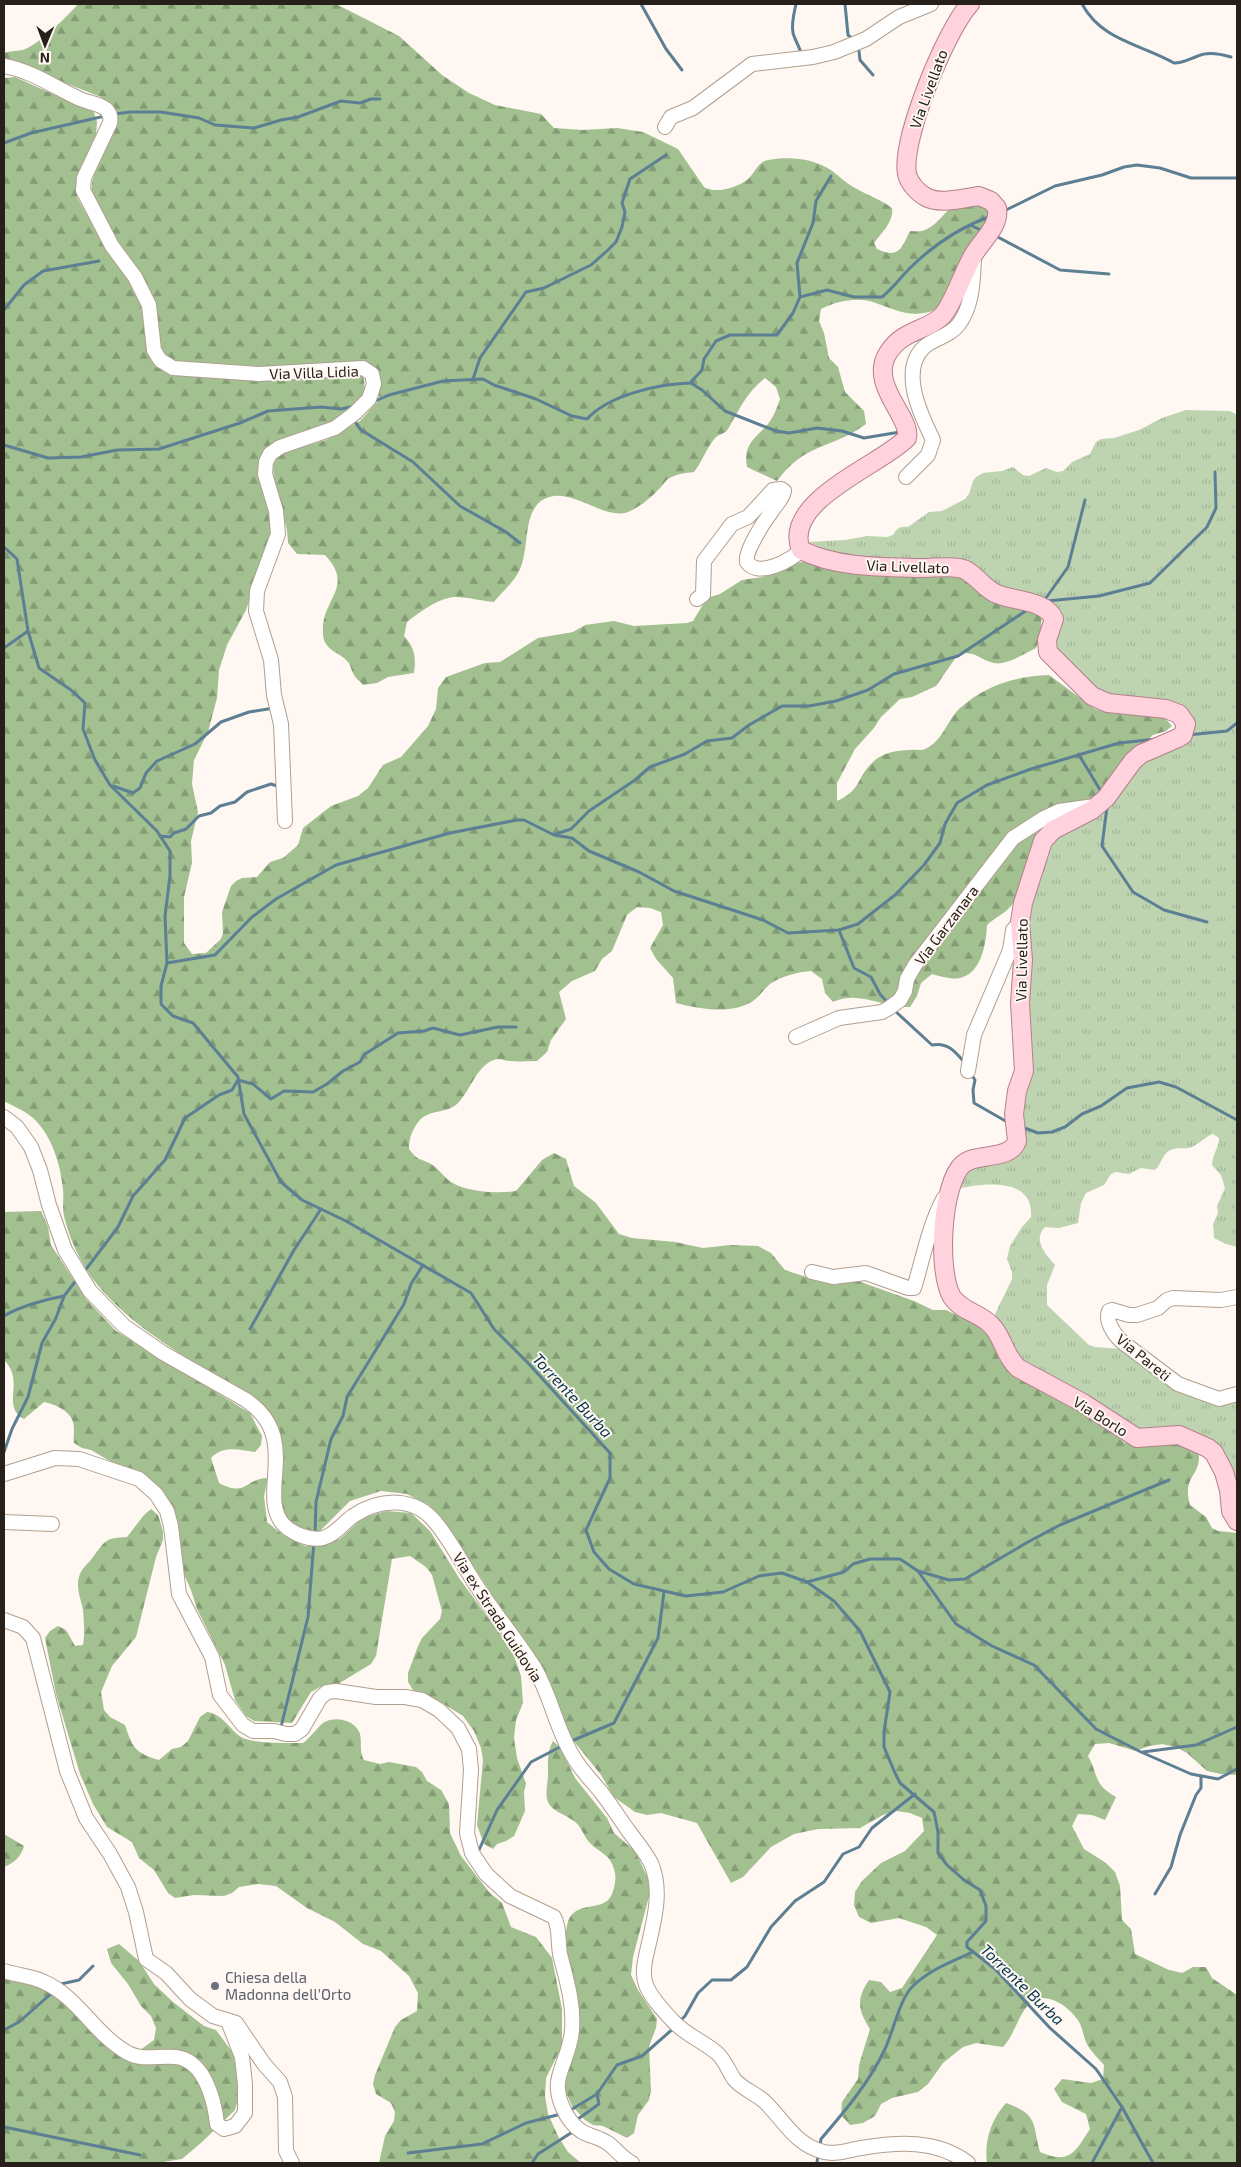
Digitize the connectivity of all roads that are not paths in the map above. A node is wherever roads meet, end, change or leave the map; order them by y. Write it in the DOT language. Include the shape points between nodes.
graph roads {
  1 [pos="931,4"];
  2 [pos="970,4"];
  3 [pos="4,66"];
  4 [pos="665,127"];
  5 [pos="974,254"];
  6 [pos="906,477"];
  7 [pos="801,550"];
  8 [pos="698,599"];
  9 [pos="1098,805"];
  10 [pos="284,821"];
  11 [pos="1020,922"];
  12 [pos="796,1037"];
  13 [pos="968,1071"];
  14 [pos="6,1120"];
  15 [pos="950,1189"];
  16 [pos="812,1272"];
  17 [pos="951,1296"];
  18 [pos="1237,1297"];
  19 [pos="1237,1394"];
  20 [pos="4,1474"];
  21 [pos="1237,1521"];
  22 [pos="4,1522"];
  23 [pos="52,1524"];
  24 [pos="4,1620"];
  25 [pos="4,1971"];
  26 [pos="228,2021"];
  27 [pos="292,2163"];
  28 [pos="632,2163"];
  29 [pos="968,2163"];
  1 -- 4 [label="street" via="899,17 866,39 834,52 752,64 693,108 672,117"];
  2 -- 5 [label="main road, Via Livellato" via="950,31 916,115 907,176 927,198 979,196 995,204 998,213 996,224"];
  3 -- 10 [label="street, Via Villa Lidia" via="108,111 110,123 84,178 83,190 112,246 135,277 149,305 154,350 160,360 173,368 259,374 363,368 372,374 374,384 369,399 355,413 335,428 280,447 270,454 266,462 265,474 276,511 278,534 257,591 256,611 271,660 281,724"];
  5 -- 6 [label="street" via="972,288 960,324 924,348 912,367 915,392 933,440 928,455"];
  5 -- 7 [label="main road, Via Livellato" via="943,314 901,339 886,355 884,376 887,390 906,425 907,438 821,498 802,523 799,534"];
  7 -- 8 [label="street" via="789,560 760,569 752,568 747,562 747,553 784,496 781,489 773,490 748,517 732,524 704,561 703,595"];
  7 -- 9 [label="main road, Via Livellato" via="853,564 965,570 996,594 1048,611 1054,619 1047,640 1048,652 1092,696 1108,703 1166,709 1180,714 1186,724 1183,734 1141,754"];
  9 -- 11 [label="main road, Via Livellato" via="1045,837"];
  9 -- 12 [label="street, Via Garzanara" via="1059,811 1013,838 915,965 900,1000 882,1012 839,1018"];
  11 -- 13 [label="street" via="1013,930 1010,950 974,1035"];
  11 -- 15 [label="main road, Via Livellato" via="1024,1071 1014,1114 1017,1141 1010,1150 969,1160 955,1174"];
  14 -- 29 [label="street, Via ex Strada Guidovia" via="25,1136 31,1146 65,1250 90,1291 124,1326 163,1353 258,1408 275,1443 275,1502 284,1525 313,1538 324,1538 354,1515 383,1502 414,1506 435,1521 480,1592 534,1667 574,1759 603,1794 652,1865 657,1883 656,1903 644,1978 648,1990 676,2024 717,2052 736,2081 764,2101 807,2146 837,2153 859,2148 925,2144 953,2153"];
  15 -- 16 [label="street" via="938,1208 914,1288 866,1273 833,1276"];
  15 -- 17 [label="main road, Via Livellato" via="943,1239 945,1272"];
  17 -- 21 [label="main road, Via Borlo" via="962,1308 992,1326 1010,1361 1018,1368 1083,1403 1137,1438 1179,1435 1214,1453 1227,1482 1231,1511"];
  18 -- 19 [label="street, Via Pareti" via="1221,1300 1172,1298 1158,1308 1137,1315 1112,1310 1107,1317 1121,1341 1178,1384 1219,1399"];
  20 -- 28 [label="street" via="55,1458 79,1459 139,1479 156,1494 167,1511 171,1526 179,1594 212,1657 220,1695 237,1719 253,1731 295,1734 302,1729 320,1698 327,1692 336,1691 422,1700 439,1710 458,1728 469,1749 467,1833 472,1853 486,1874 510,1896 554,1917 557,1924 572,2013 569,2052 558,2079 558,2100 580,2130 606,2142"];
  22 -- 23 [label="street"];
  24 -- 26 [label="street" via="23,1627 33,1638 67,1771 86,1818 128,1887 146,1959 166,1973 190,1999 213,2016"];
  25 -- 26 [label="street" via="44,1982 66,1996 110,2043 131,2054 145,2058 173,2056 191,2062 204,2080 214,2103 217,2124 224,2129 235,2126 246,2113 242,2057"];
  26 -- 27 [label="street" via="236,2023 280,2082 284,2097 286,2151"];
}
